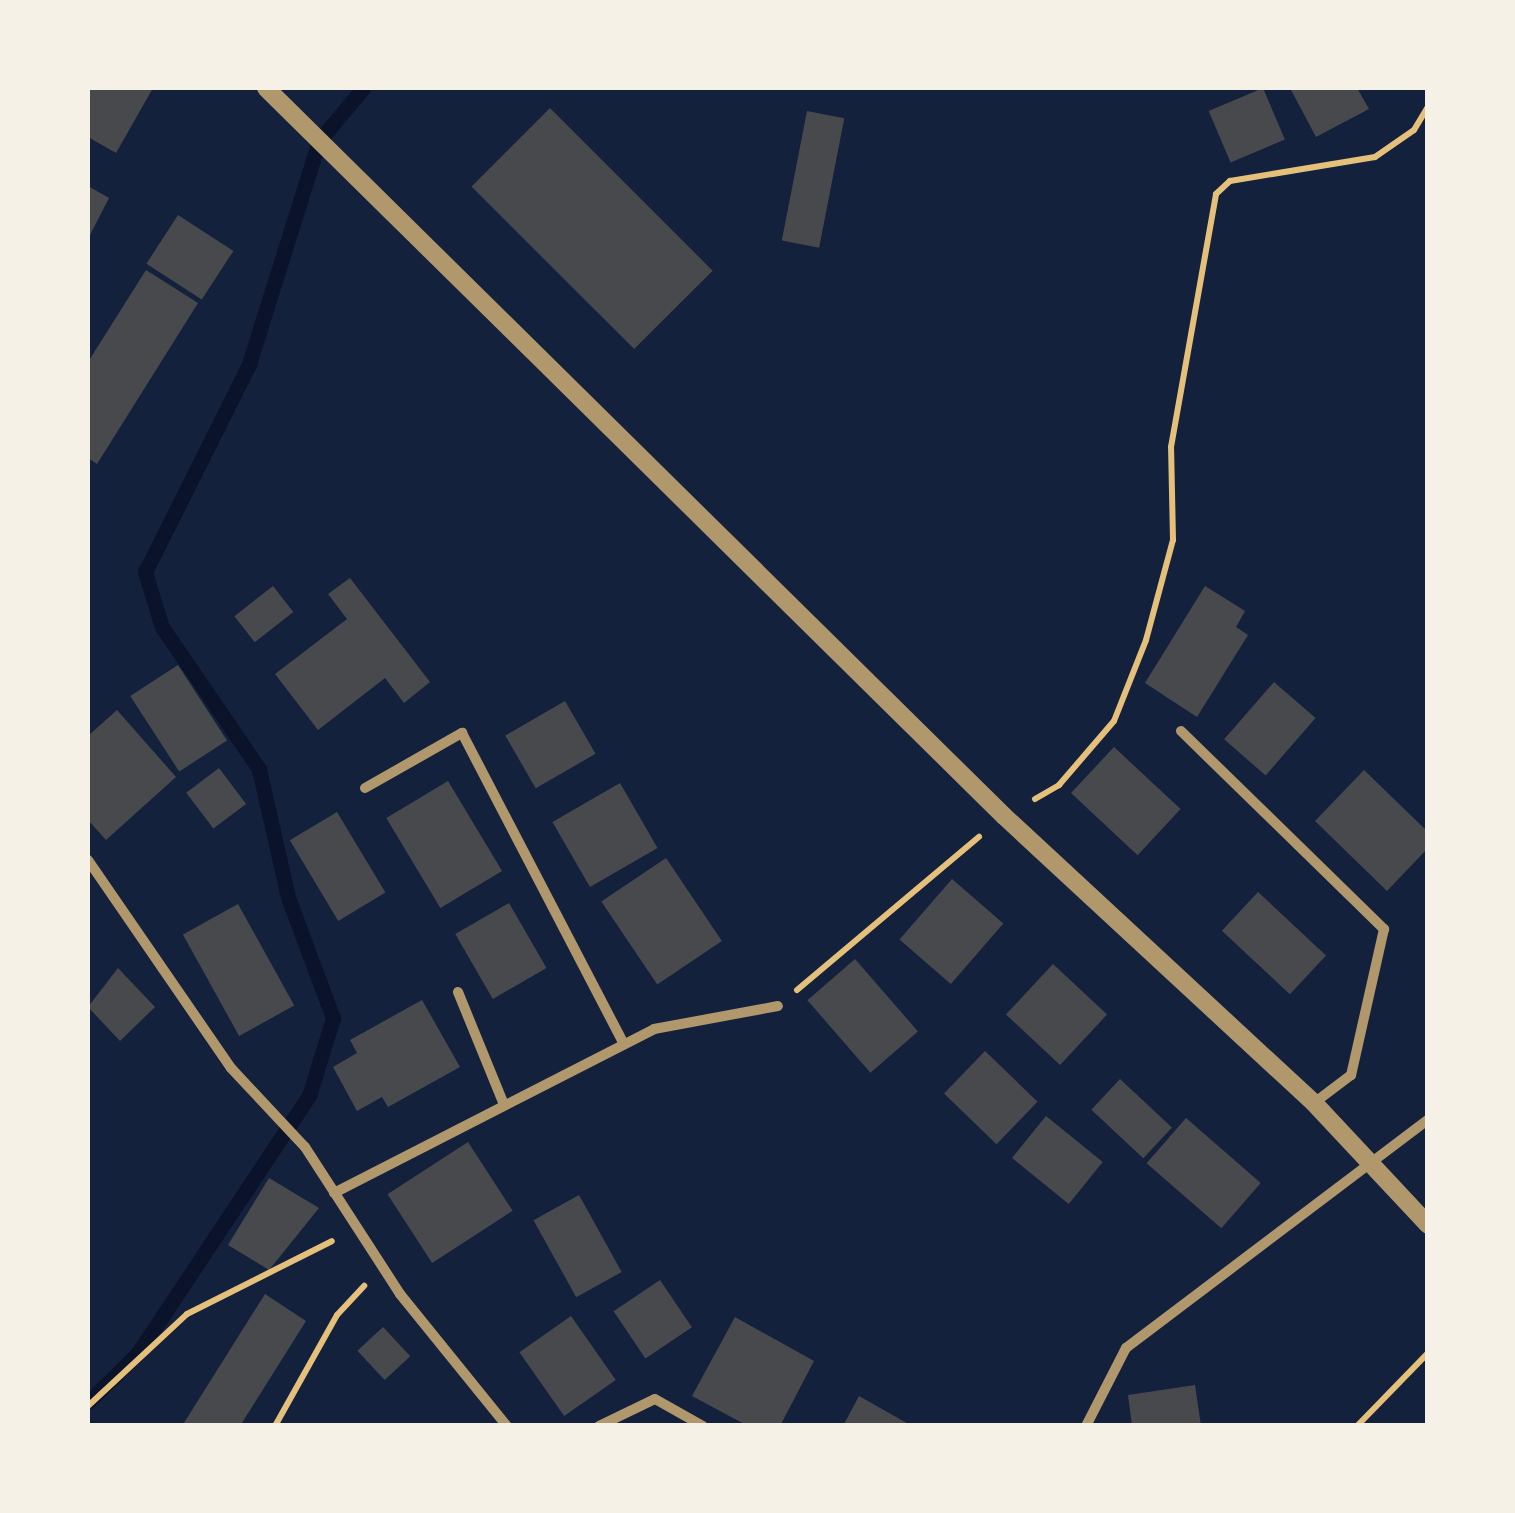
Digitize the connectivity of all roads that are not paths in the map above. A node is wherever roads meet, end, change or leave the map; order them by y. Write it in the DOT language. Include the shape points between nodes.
graph roads {
  1 [pos="266,88"];
  2 [pos="1181,731"];
  3 [pos="365,788"];
  4 [pos="88,860"];
  5 [pos="458,992"];
  6 [pos="778,1006"];
  7 [pos="624,1044"];
  8 [pos="1314,1102"];
  9 [pos="504,1105"];
  10 [pos="1428,1120"];
  11 [pos="1368,1161"];
  12 [pos="334,1193"];
  13 [pos="1428,1224"];
  14 [pos="507,1426"];
  15 [pos="599,1426"];
  16 [pos="703,1426"];
  17 [pos="1086,1426"];
  1 -- 8 [label="street" via="1004,816"];
  2 -- 8 [label="street" via="1384,928 1352,1075"];
  3 -- 7 [label="street" via="462,733"];
  4 -- 12 [label="street"];
  5 -- 9 [label="street"];
  6 -- 7 [label="street" via="654,1029"];
  7 -- 9 [label="street"];
  8 -- 11 [label="street"];
  9 -- 12 [label="street"];
  10 -- 11 [label="street"];
  11 -- 13 [label="street"];
  11 -- 17 [label="street" via="1126,1348"];
  12 -- 14 [label="street" via="382,1267"];
  15 -- 16 [label="street" via="655,1400"];
}
